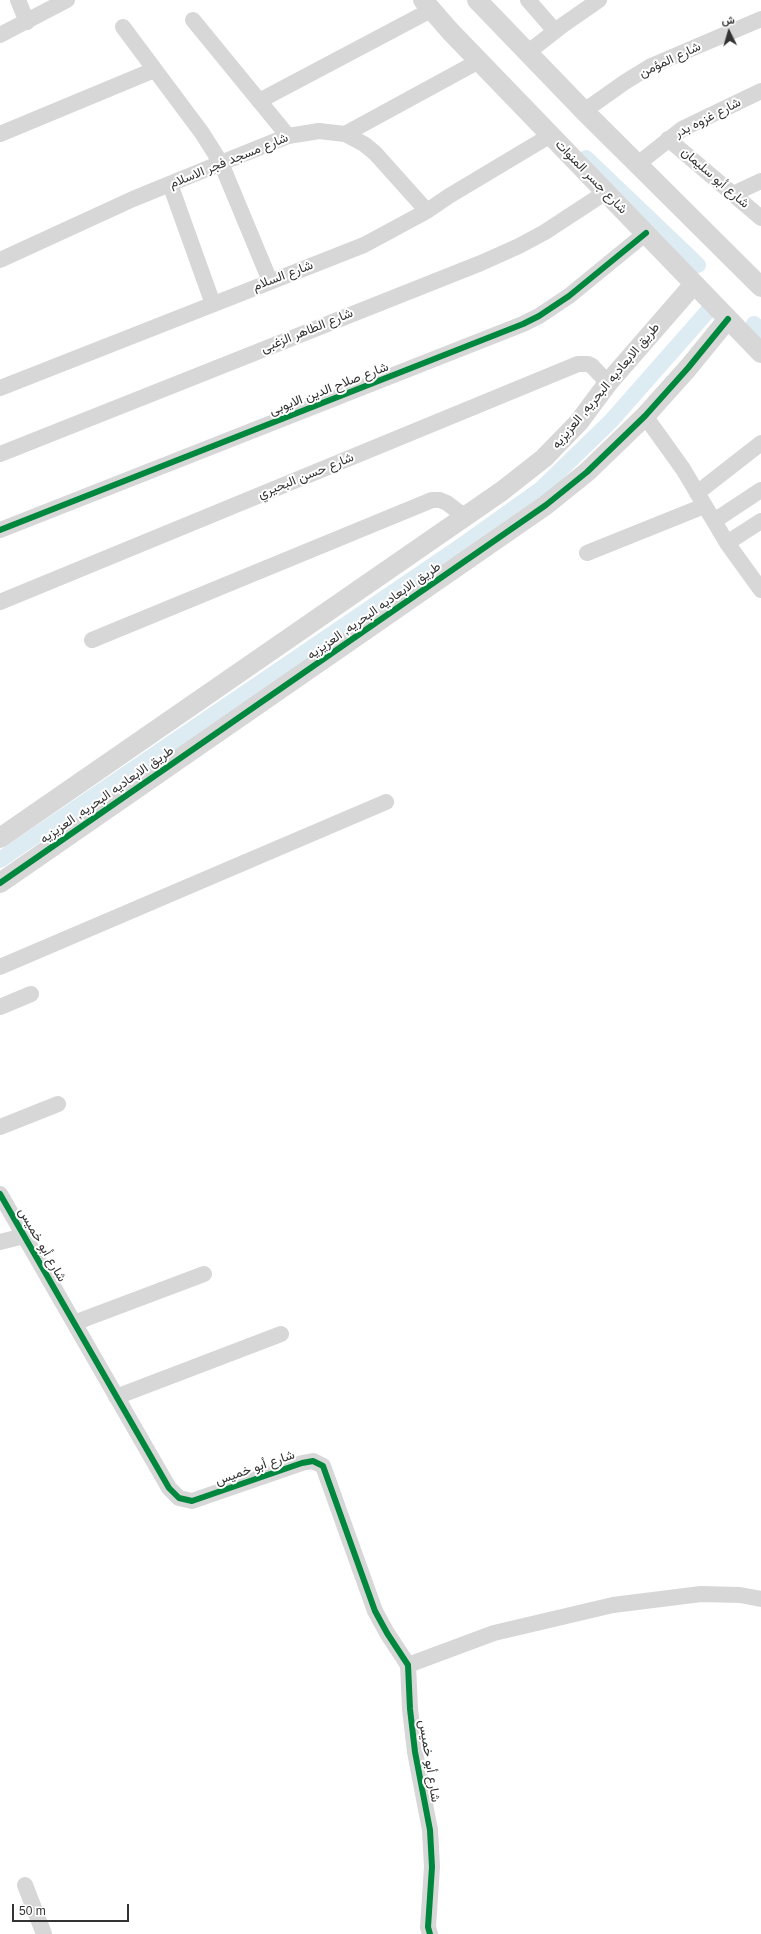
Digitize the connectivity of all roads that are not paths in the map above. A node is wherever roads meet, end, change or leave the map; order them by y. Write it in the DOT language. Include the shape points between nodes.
graph roads {
  1 [pos="18,0"];
  2 [pos="66,0"];
  3 [pos="477,0"];
  4 [pos="528,0"];
  5 [pos="600,0"];
  6 [pos="427,5"];
  7 [pos="761,19"];
  8 [pos="193,20"];
  9 [pos="27,22"];
  10 [pos="123,27"];
  11 [pos="555,31"];
  12 [pos="0,35"];
  13 [pos="528,53"];
  14 [pos="479,61"];
  15 [pos="154,70"];
  16 [pos="761,91"];
  17 [pos="260,101"];
  18 [pos="584,111"];
  19 [pos="0,134"];
  20 [pos="344,134"];
  21 [pos="551,135"];
  22 [pos="288,136"];
  23 [pos="668,139"];
  24 [pos="221,163"];
  25 [pos="638,163"];
  26 [pos="761,181"];
  27 [pos="170,184"];
  28 [pos="606,192"];
  29 [pos="733,194"];
  30 [pos="427,212"];
  31 [pos="761,218"];
  32 [pos="646,233"];
  33 [pos="0,260"];
  34 [pos="270,281"];
  35 [pos="694,284"];
  36 [pos="761,287"];
  37 [pos="213,304"];
  38 [pos="728,319"];
  39 [pos="761,352"];
  40 [pos="608,383"];
  41 [pos="0,388"];
  42 [pos="645,416"];
  43 [pos="761,443"];
  44 [pos="0,454"];
  45 [pos="761,490"];
  46 [pos="700,500"];
  47 [pos="464,516"];
  48 [pos="714,521"];
  49 [pos="761,521"];
  50 [pos="0,530"];
  51 [pos="727,543"];
  52 [pos="587,552"];
  53 [pos="761,590"];
  54 [pos="0,602"];
  55 [pos="92,640"];
  56 [pos="386,802"];
  57 [pos="0,838"];
  58 [pos="0,883"];
  59 [pos="0,967"];
  60 [pos="31,994"];
  61 [pos="0,1007"];
  62 [pos="58,1104"];
  63 [pos="0,1127"];
  64 [pos="0,1194"];
  65 [pos="24,1236"];
  66 [pos="0,1242"];
  67 [pos="204,1274"];
  68 [pos="74,1323"];
  69 [pos="281,1334"];
  70 [pos="116,1397"];
  71 [pos="761,1599"];
  72 [pos="408,1665"];
  73 [pos="25,1885"];
  74 [pos="44,1934"];
  75 [pos="430,1934"];
  1 -- 9 [label="street"];
  2 -- 9 [label="street"];
  3 -- 13 [label="street"];
  4 -- 11 [label="street"];
  5 -- 11 [label="street"];
  6 -- 14 [label="street, شارع جسر المنوات"];
  6 -- 17 [label="street"];
  7 -- 18 [label="street, شارع المؤمن" via="651,66"];
  8 -- 17 [label="street"];
  9 -- 12 [label="street"];
  10 -- 15 [label="street"];
  11 -- 13 [label="street"];
  13 -- 18 [label="street"];
  14 -- 20 [label="street"];
  14 -- 21 [label="street, شارع جسر المنوات"];
  15 -- 19 [label="street"];
  15 -- 24 [label="street" via="202,133"];
  16 -- 23 [label="street, شارع غزوه بدر" via="703,118"];
  17 -- 22 [label="street"];
  18 -- 25 [label="street"];
  20 -- 22 [label="street, شارع مسجد فجر الاسلام" via="319,131"];
  20 -- 30 [label="street, شارع مسجد فجر الاسلام" via="375,153"];
  21 -- 28 [label="street, شارع جسر المنوات"];
  21 -- 30 [label="street, شارع السلام"];
  22 -- 24 [label="street, شارع مسجد فجر الاسلام"];
  23 -- 25 [label="street, شارع غزوه بدر"];
  23 -- 29 [label="street, شارع أبو سليمان"];
  24 -- 27 [label="street, شارع مسجد فجر الاسلام"];
  24 -- 34 [label="street"];
  25 -- 36 [label="street"];
  26 -- 29 [label="street"];
  27 -- 33 [label="street, شارع مسجد فجر الاسلام"];
  27 -- 37 [label="street"];
  28 -- 32 [label="street, شارع جسر المنوات"];
  28 -- 44 [label="street, شارع الطاهر الزغبى" via="545,232 481,263"];
  29 -- 31 [label="street, شارع أبو سليمان"];
  30 -- 34 [label="street, شارع السلام" via="364,245"];
  32 -- 35 [label="street, شارع جسر المنوات"];
  32 -- 50 [label="street, شارع صلاح الدين الايوبى" via="569,296 523,324"];
  34 -- 37 [label="street, شارع السلام"];
  35 -- 38 [label="street, شارع جسر المنوات"];
  35 -- 40 [label="street, طريق الابعاديه البحريه, العزيزيه"];
  37 -- 41 [label="street, شارع السلام"];
  38 -- 39 [label="street, شارع جسر المنوات"];
  38 -- 42 [label="street, طريق الابعاديه البحريه, العزيزيه"];
  40 -- 47 [label="street, طريق الابعاديه البحريه, العزيزيه" via="579,422 544,458 502,491"];
  40 -- 54 [label="street, شارع حسن البحيري" via="592,366 578,364"];
  42 -- 46 [label="street" via="683,469"];
  42 -- 58 [label="street, طريق الابعاديه البحريه, العزيزيه" via="587,472 546,505"];
  43 -- 46 [label="street"];
  45 -- 48 [label="street"];
  46 -- 48 [label="street"];
  46 -- 52 [label="street"];
  47 -- 55 [label="street" via="447,503 432,500"];
  47 -- 57 [label="street, طريق الابعاديه البحريه, العزيزيه" via="292,638"];
  48 -- 51 [label="street"];
  49 -- 51 [label="street"];
  51 -- 53 [label="street"];
  56 -- 59 [label="street"];
  60 -- 61 [label="street"];
  62 -- 63 [label="street"];
  64 -- 65 [label="street, شارع أبو خميس"];
  65 -- 66 [label="street"];
  65 -- 68 [label="street, شارع أبو خميس"];
  67 -- 68 [label="street"];
  68 -- 70 [label="street, شارع أبو خميس"];
  69 -- 70 [label="street"];
  70 -- 72 [label="street, شارع أبو خميس" via="169,1488 179,1498 192,1501 302,1463 313,1461 323,1466 375,1611 386,1633"];
  71 -- 72 [label="street" via="740,1595 701,1594 613,1605 494,1632"];
  72 -- 75 [label="street, شارع أبو خميس" via="415,1752 430,1830"];
  73 -- 74 [label="street"];
}
